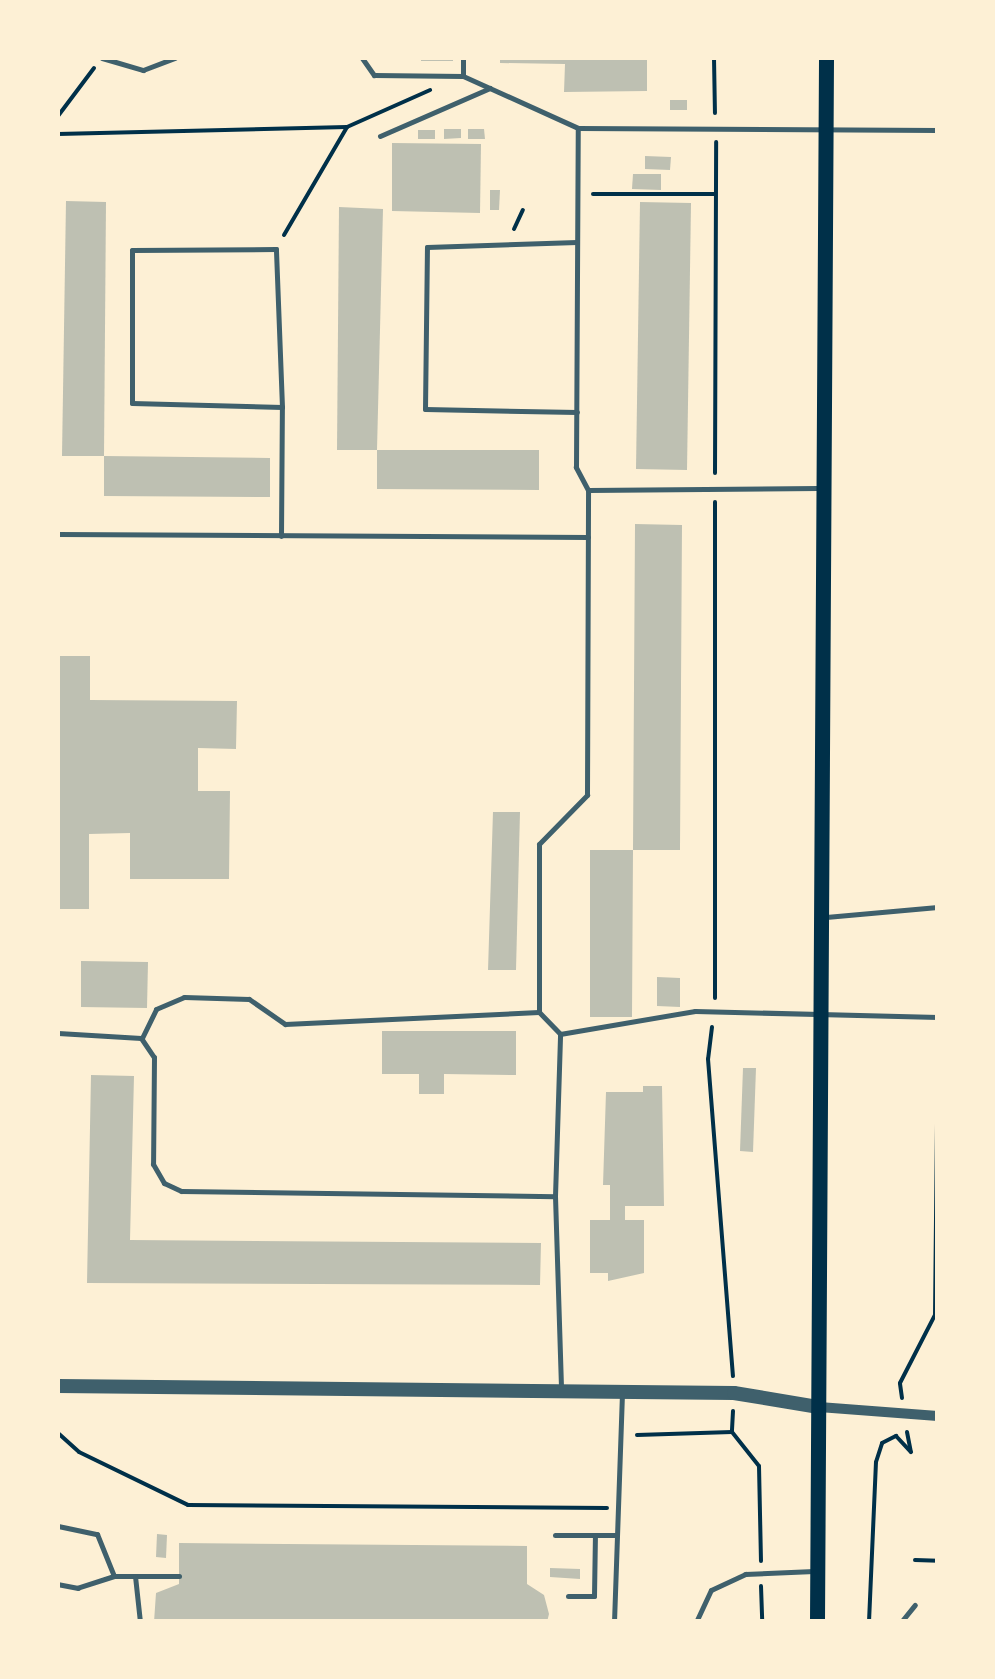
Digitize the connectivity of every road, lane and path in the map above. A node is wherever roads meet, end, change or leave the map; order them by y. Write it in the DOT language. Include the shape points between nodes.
graph roads {
  1 [pos="102,58"];
  2 [pos="175,58"];
  3 [pos="362,58"];
  4 [pos="463,58"];
  5 [pos="714,58"];
  6 [pos="826,58"];
  7 [pos="463,76"];
  8 [pos="490,88"];
  9 [pos="58,116"];
  10 [pos="347,127"];
  11 [pos="578,128"];
  12 [pos="716,130"];
  13 [pos="938,130"];
  14 [pos="824,131"];
  15 [pos="58,134"];
  16 [pos="380,136"];
  17 [pos="578,194"];
  18 [pos="716,194"];
  19 [pos="523,210"];
  20 [pos="577,242"];
  21 [pos="507,245"];
  22 [pos="276,248"];
  23 [pos="282,407"];
  24 [pos="577,412"];
  25 [pos="820,488"];
  26 [pos="714,489"];
  27 [pos="588,490"];
  28 [pos="58,534"];
  29 [pos="281,536"];
  30 [pos="588,537"];
  31 [pos="938,907"];
  32 [pos="822,917"];
  33 [pos="714,1011"];
  34 [pos="539,1012"];
  35 [pos="820,1012"];
  36 [pos="938,1016"];
  37 [pos="58,1033"];
  38 [pos="560,1034"];
  39 [pos="938,1037"];
  40 [pos="141,1038"];
  41 [pos="555,1196"];
  42 [pos="936,1315"];
  43 [pos="58,1386"];
  44 [pos="561,1392"];
  45 [pos="622,1392"];
  46 [pos="734,1394"];
  47 [pos="819,1407"];
  48 [pos="904,1414"];
  49 [pos="938,1416"];
  50 [pos="732,1432"];
  51 [pos="58,1433"];
  52 [pos="632,1453"];
  53 [pos="615,1508"];
  54 [pos="58,1526"];
  55 [pos="554,1535"];
  56 [pos="595,1535"];
  57 [pos="615,1535"];
  58 [pos="915,1560"];
  59 [pos="938,1560"];
  60 [pos="817,1571"];
  61 [pos="761,1574"];
  62 [pos="114,1576"];
  63 [pos="135,1576"];
  64 [pos="178,1576"];
  65 [pos="58,1584"];
  66 [pos="568,1596"];
  67 [pos="915,1605"];
  68 [pos="140,1622"];
  69 [pos="614,1622"];
  70 [pos="696,1622"];
  71 [pos="762,1622"];
  72 [pos="817,1622"];
  73 [pos="869,1622"];
  74 [pos="902,1622"];
  1 -- 2 [label="lane" via="143,70"];
  1 -- 9 [label="path"];
  3 -- 7 [label="lane" via="374,74"];
  4 -- 7 [label="lane"];
  5 -- 12 [label="path"];
  6 -- 14 [label="main road"];
  7 -- 8 [label="lane"];
  7 -- 10 [label="path"];
  8 -- 11 [label="lane"];
  8 -- 16 [label="lane"];
  10 -- 15 [label="path"];
  10 -- 22 [label="path"];
  11 -- 12 [label="lane"];
  11 -- 17 [label="lane"];
  12 -- 14 [label="lane"];
  12 -- 18 [label="path"];
  13 -- 14 [label="lane"];
  14 -- 25 [label="main road"];
  17 -- 18 [label="path"];
  17 -- 20 [label="lane"];
  18 -- 26 [label="path"];
  19 -- 21 [label="path"];
  20 -- 21 [label="lane"];
  20 -- 24 [label="lane"];
  21 -- 24 [label="lane" via="427,248 425,409"];
  22 -- 23 [label="lane"];
  22 -- 23 [label="lane" via="132,250 132,403"];
  23 -- 29 [label="lane"];
  24 -- 27 [label="lane" via="576,467"];
  25 -- 26 [label="lane"];
  25 -- 32 [label="main road"];
  26 -- 27 [label="lane"];
  26 -- 33 [label="path"];
  27 -- 30 [label="lane"];
  28 -- 29 [label="lane"];
  29 -- 30 [label="lane"];
  30 -- 34 [label="lane" via="587,795 539,844"];
  31 -- 32 [label="lane"];
  32 -- 35 [label="main road"];
  33 -- 35 [label="lane"];
  33 -- 38 [label="lane"];
  33 -- 46 [label="path" via="708,1059"];
  34 -- 38 [label="lane"];
  34 -- 40 [label="lane" via="285,1024 248,999 184,997 156,1008"];
  35 -- 36 [label="lane"];
  35 -- 47 [label="main road"];
  37 -- 40 [label="lane"];
  38 -- 41 [label="lane"];
  39 -- 42 [label="path"];
  40 -- 41 [label="lane" via="154,1057 153,1164 164,1183 181,1191"];
  41 -- 44 [label="lane"];
  42 -- 48 [label="path" via="900,1383"];
  43 -- 44 [label="street"];
  44 -- 45 [label="street"];
  45 -- 46 [label="street"];
  45 -- 53 [label="lane"];
  46 -- 47 [label="street"];
  46 -- 50 [label="path"];
  47 -- 48 [label="street"];
  47 -- 60 [label="main road"];
  48 -- 49 [label="street"];
  48 -- 73 [label="path" via="910,1452 896,1436 882,1443 871,1491"];
  50 -- 52 [label="path" via="637,1434"];
  50 -- 61 [label="path" via="759,1466"];
  51 -- 53 [label="path" via="79,1452 188,1505"];
  53 -- 57 [label="lane"];
  54 -- 62 [label="lane" via="97,1534"];
  55 -- 56 [label="lane"];
  56 -- 57 [label="lane"];
  56 -- 66 [label="lane" via="594,1596"];
  57 -- 69 [label="lane"];
  58 -- 59 [label="path"];
  60 -- 61 [label="lane"];
  60 -- 72 [label="main road"];
  61 -- 70 [label="lane" via="711,1590"];
  61 -- 71 [label="path"];
  62 -- 63 [label="lane"];
  62 -- 65 [label="lane" via="78,1588"];
  63 -- 64 [label="lane"];
  63 -- 68 [label="lane"];
  67 -- 74 [label="lane"];
}
